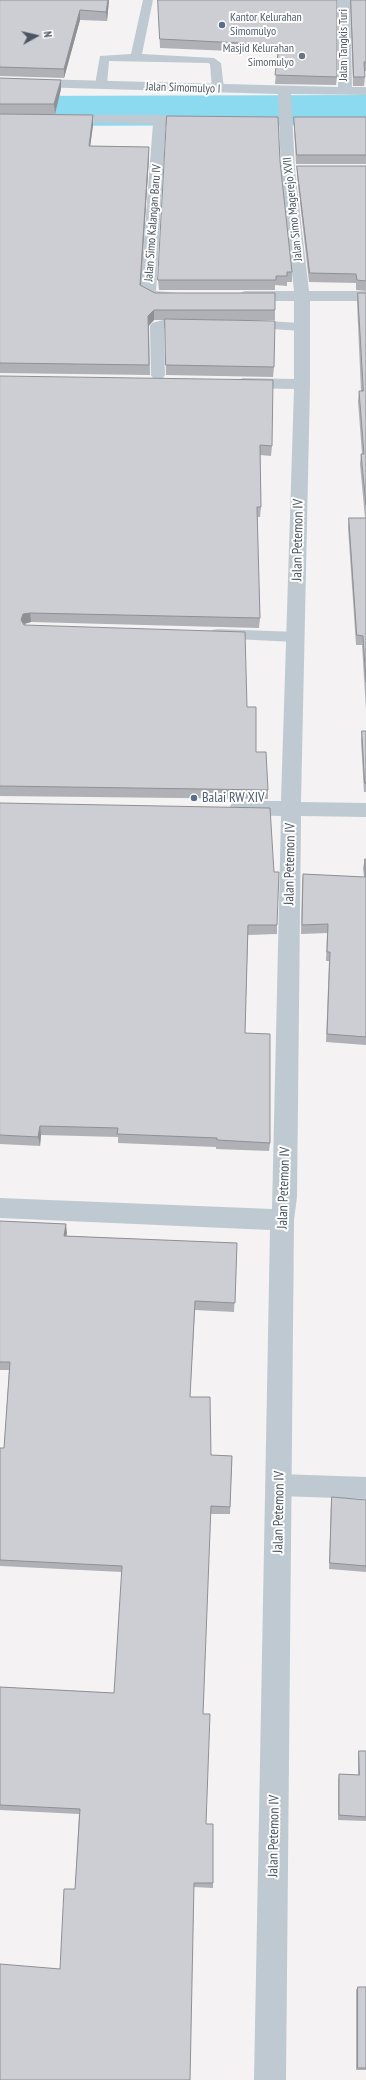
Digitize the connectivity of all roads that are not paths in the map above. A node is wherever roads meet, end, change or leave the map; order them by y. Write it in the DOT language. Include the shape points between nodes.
graph roads {
  1 [pos="148,0"];
  2 [pos="344,0"];
  3 [pos="138,57"];
  4 [pos="0,82"];
  5 [pos="101,86"];
  6 [pos="218,89"];
  7 [pos="345,90"];
  8 [pos="366,91"];
  9 [pos="284,94"];
  10 [pos="53,119"];
  11 [pos="160,119"];
  12 [pos="285,119"];
  13 [pos="191,120"];
  14 [pos="270,121"];
  15 [pos="300,122"];
  16 [pos="186,296"];
  17 [pos="232,296"];
  18 [pos="302,296"];
  19 [pos="366,296"];
  20 [pos="203,324"];
  21 [pos="234,324"];
  22 [pos="301,327"];
  23 [pos="158,376"];
  24 [pos="143,381"];
  25 [pos="175,382"];
  26 [pos="230,383"];
  27 [pos="302,384"];
  28 [pos="203,634"];
  29 [pos="296,637"];
  30 [pos="219,808"];
  31 [pos="291,809"];
  32 [pos="366,810"];
  33 [pos="0,1208"];
  34 [pos="282,1220"];
  35 [pos="280,1485"];
  36 [pos="366,1488"];
  37 [pos="270,2080"];
  1 -- 3 [label="lane" via="136,53"];
  2 -- 7 [label="street, Jalan Tangkis Turi"];
  3 -- 5 [label="lane" via="104,58"];
  3 -- 6 [label="lane" via="210,60 215,63"];
  4 -- 5 [label="street, Jalan Simomulyo I"];
  5 -- 6 [label="street, Jalan Simomulyo I"];
  6 -- 9 [label="street, Jalan Simomulyo I"];
  7 -- 8 [label="street, Jalan Simomulyo I"];
  7 -- 9 [label="street, Jalan Simomulyo I"];
  9 -- 12 [label="street, Jalan Simo Magerejo XVII"];
  10 -- 11 [label="street"];
  11 -- 13 [label="street"];
  11 -- 16 [label="street, Jalan Simo Kalangan Baru IV" via="148,291 155,296"];
  12 -- 14 [label="street"];
  12 -- 15 [label="street"];
  12 -- 18 [label="street, Jalan Simo Magerejo XVII" via="294,170"];
  17 -- 18 [label="street"];
  18 -- 19 [label="street"];
  18 -- 22 [label="street, Jalan Petemon IV"];
  20 -- 23 [label="lane" via="157,326"];
  21 -- 22 [label="lane"];
  22 -- 27 [label="street, Jalan Petemon IV"];
  24 -- 25 [label="street"];
  26 -- 27 [label="street"];
  27 -- 29 [label="street, Jalan Petemon IV"];
  28 -- 29 [label="lane"];
  29 -- 31 [label="street, Jalan Petemon IV"];
  30 -- 31 [label="street"];
  31 -- 32 [label="street"];
  31 -- 34 [label="street, Jalan Petemon IV" via="285,1189"];
  33 -- 34 [label="street"];
  34 -- 35 [label="street, Jalan Petemon IV"];
  35 -- 36 [label="lane"];
  35 -- 37 [label="street, Jalan Petemon IV"];
}
